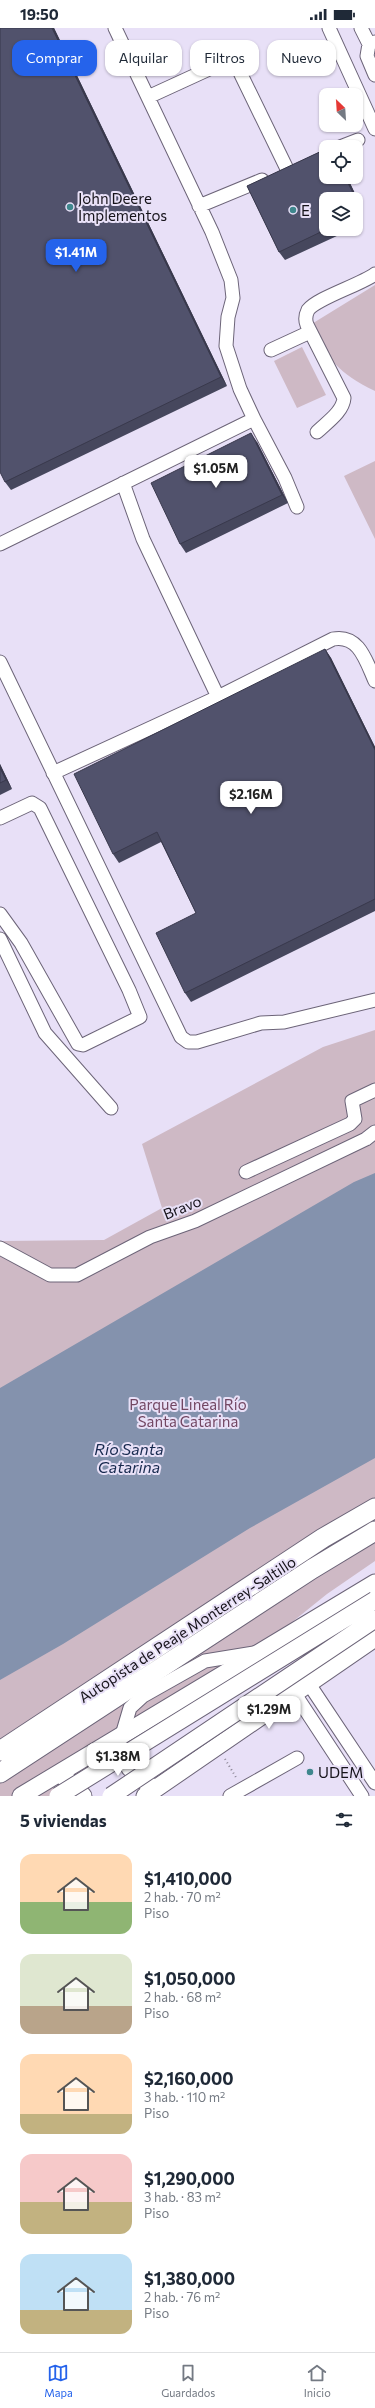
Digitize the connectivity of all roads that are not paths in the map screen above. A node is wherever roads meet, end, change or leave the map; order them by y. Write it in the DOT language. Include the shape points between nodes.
graph roads {
  1 [pos="115,28"];
  2 [pos="329,28"];
  3 [pos="361,28"];
  4 [pos="372,43"];
  5 [pos="375,74"];
  6 [pos="148,97"];
  7 [pos="375,129"];
  8 [pos="300,164"];
  9 [pos="287,169"];
  10 [pos="199,206"];
  11 [pos="375,274"];
  12 [pos="310,332"];
  13 [pos="270,350"];
  14 [pos="254,419"];
  15 [pos="317,432"];
  16 [pos="123,483"];
  17 [pos="297,506"];
  18 [pos="0,544"];
  19 [pos="0,662"];
  20 [pos="375,681"];
  21 [pos="218,697"];
  22 [pos="54,773"];
  23 [pos="0,818"];
  24 [pos="0,914"];
  25 [pos="0,939"];
  26 [pos="375,1000"];
  27 [pos="375,1090"];
  28 [pos="111,1108"];
  29 [pos="375,1132"];
  30 [pos="246,1172"];
  31 [pos="0,1248"];
  32 [pos="375,1508"];
  33 [pos="375,1531"];
  34 [pos="375,1583"];
  35 [pos="375,1600"];
  36 [pos="375,1619"];
  37 [pos="375,1638"];
  38 [pos="264,1651"];
  39 [pos="309,1684"];
  40 [pos="295,1694"];
  41 [pos="120,1737"];
  42 [pos="0,1751"];
  43 [pos="297,1758"];
  44 [pos="0,1773"];
  45 [pos="59,1773"];
  46 [pos="375,1783"];
  47 [pos="150,1793"];
  48 [pos="21,1796"];
  49 [pos="58,1796"];
  50 [pos="83,1796"];
  51 [pos="111,1796"];
  52 [pos="230,1796"];
  53 [pos="362,1796"];
  1 -- 6 [label="street"];
  2 -- 7 [label="street"];
  3 -- 4 [label="street"];
  4 -- 5 [label="street" via="367,56"];
  6 -- 9 [label="street" via="233,58"];
  6 -- 10 [label="street"];
  8 -- 9 [label="street"];
  9 -- 10 [label="street"];
  10 -- 14 [label="street" via="231,280 233,298 228,317 226,346 240,389"];
  11 -- 12 [label="street" via="309,309 305,320"];
  12 -- 13 [label="street"];
  12 -- 15 [label="street" via="344,398 339,410"];
  14 -- 16 [label="street"];
  14 -- 17 [label="street"];
  16 -- 18 [label="street"];
  16 -- 21 [label="street" via="143,539"];
  19 -- 22 [label="street"];
  20 -- 21 [label="street" via="357,645 340,638 323,643"];
  21 -- 22 [label="street"];
  22 -- 26 [label="street" via="177,1030 188,1042 197,1042 261,1023 284,1022"];
  23 -- 24 [label="street" via="32,803 38,805 140,1013 139,1018 83,1045 78,1044 5,918"];
  25 -- 28 [label="street" via="44,1032"];
  27 -- 30 [label="street" via="352,1101 355,1119 350,1124"];
  29 -- 31 [label="street, Bravo" via="359,1143 195,1221 150,1237 78,1275 50,1276"];
  32 -- 42 [label="highway, Autopista de Peaje Monterrey-Saltillo" via="323,1538"];
  33 -- 44 [label="highway, Autopista de Peaje Monterrey-Saltillo" via="312,1569"];
  34 -- 38 [label="main road"];
  35 -- 49 [label="main road, bridge"];
  36 -- 51 [label="main road, bridge"];
  37 -- 39 [label="main road"];
  38 -- 41 [label="main road"];
  38 -- 41 [label="street" via="205,1661 143,1696 130,1708"];
  39 -- 40 [label="main road"];
  39 -- 46 [label="street"];
  40 -- 47 [label="main road"];
  40 -- 53 [label="street"];
  41 -- 45 [label="main road"];
  41 -- 47 [label="main road" via="130,1768"];
  43 -- 52 [label="street"];
  45 -- 48 [label="main road"];
  45 -- 50 [label="main road"];
}
